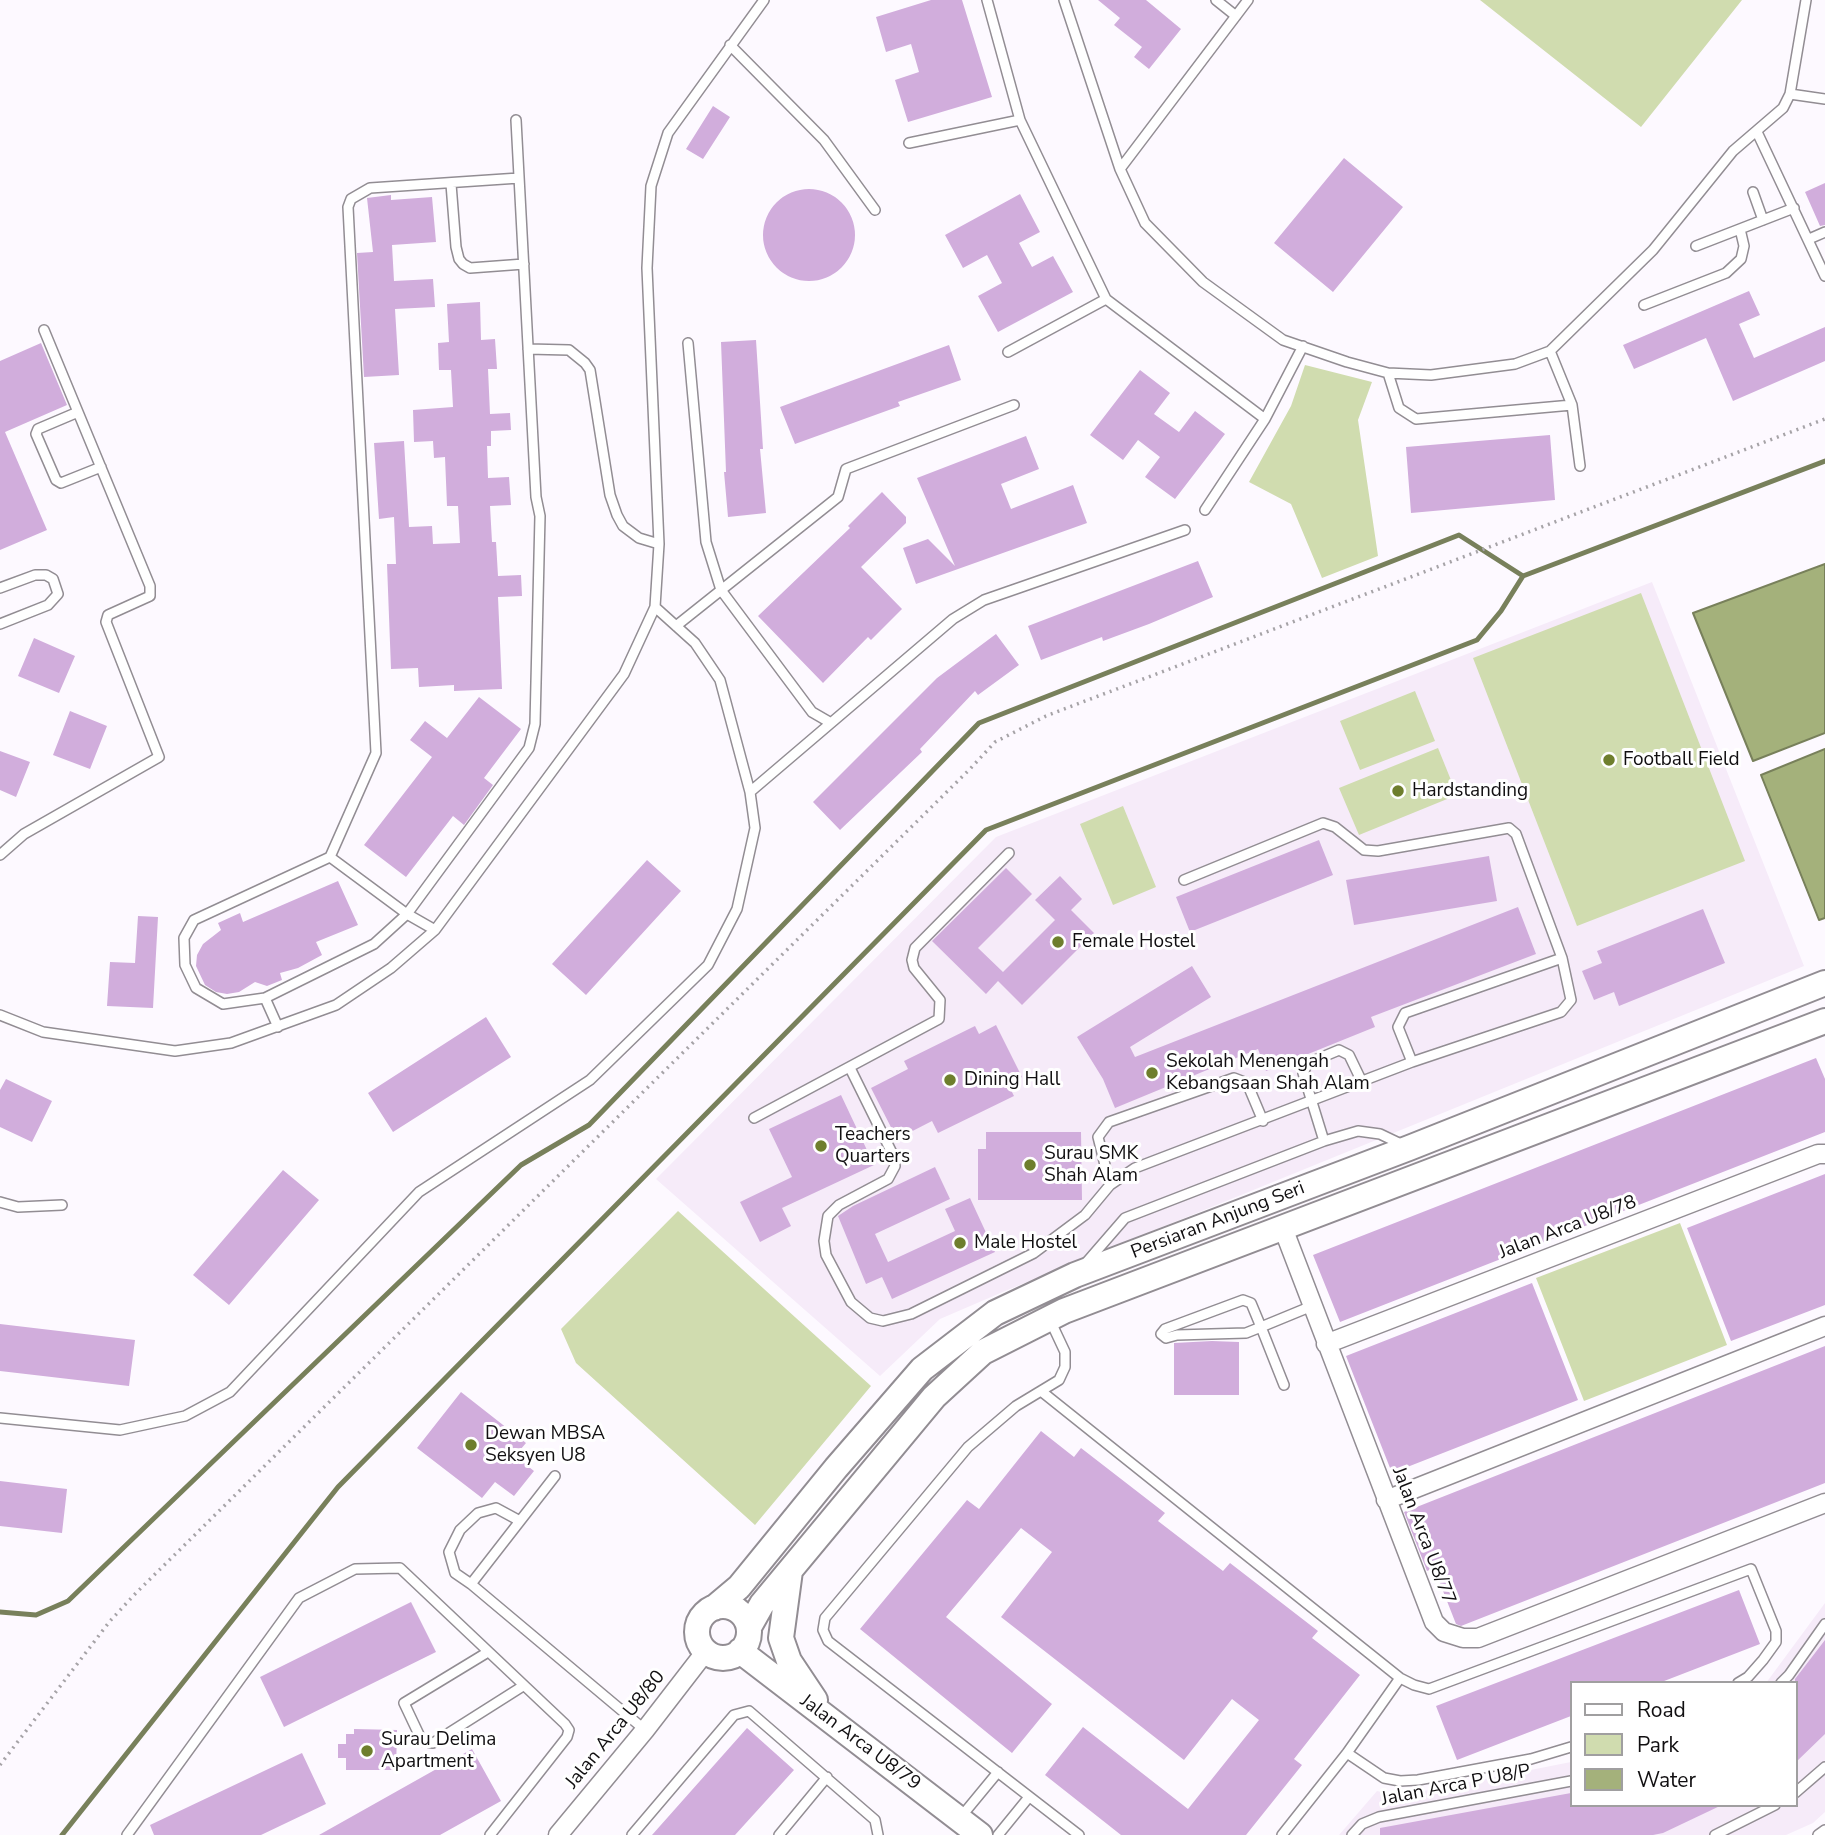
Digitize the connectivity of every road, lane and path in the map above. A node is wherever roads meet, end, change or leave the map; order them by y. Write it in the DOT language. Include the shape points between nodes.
graph roads {
  1 [pos="764,0"];
  2 [pos="987,0"];
  3 [pos="1064,0"];
  4 [pos="1216,0"];
  5 [pos="1248,0"];
  6 [pos="1806,0"];
  7 [pos="1236,16"];
  8 [pos="730,45"];
  9 [pos="1790,94"];
  10 [pos="1825,99"];
  11 [pos="516,120"];
  12 [pos="1020,120"];
  13 [pos="1757,132"];
  14 [pos="909,143"];
  15 [pos="1120,169"];
  16 [pos="519,178"];
  17 [pos="451,184"];
  18 [pos="1753,192"];
  19 [pos="1794,208"];
  20 [pos="875,209"];
  21 [pos="1763,219"];
  22 [pos="1740,229"];
  23 [pos="1825,232"];
  24 [pos="1809,239"];
  25 [pos="1696,247"];
  26 [pos="524,264"];
  27 [pos="1825,276"];
  28 [pos="1106,299"];
  29 [pos="1644,304"];
  30 [pos="44,330"];
  31 [pos="688,343"];
  32 [pos="1303,346"];
  33 [pos="528,349"];
  34 [pos="1550,351"];
  35 [pos="1008,352"];
  36 [pos="1388,373"];
  37 [pos="1014,405"];
  38 [pos="1572,405"];
  39 [pos="78,412"];
  40 [pos="1265,419"];
  41 [pos="1825,419"];
  42 [pos="1580,466"];
  43 [pos="101,467"];
  44 [pos="1205,510"];
  45 [pos="1185,530"];
  46 [pos="659,544"];
  47 [pos="0,588"];
  48 [pos="721,590"];
  49 [pos="655,607"];
  50 [pos="0,624"];
  51 [pos="676,626"];
  52 [pos="831,723"];
  53 [pos="750,792"];
  54 [pos="1009,853"];
  55 [pos="0,855"];
  56 [pos="330,857"];
  57 [pos="1184,880"];
  58 [pos="407,914"];
  59 [pos="435,930"];
  60 [pos="1562,958"];
  61 [pos="1825,984"];
  62 [pos="265,998"];
  63 [pos="0,1015"];
  64 [pos="1825,1021"];
  65 [pos="278,1027"];
  66 [pos="1412,1062"];
  67 [pos="850,1068"];
  68 [pos="1362,1082"];
  69 [pos="1311,1101"];
  70 [pos="754,1118"];
  71 [pos="1263,1121"];
  72 [pos="1324,1141"];
  73 [pos="1409,1148"];
  74 [pos="1825,1154"];
  75 [pos="1110,1185"];
  76 [pos="0,1202"];
  77 [pos="62,1205"];
  78 [pos="1283,1228"];
  79 [pos="1075,1275"];
  80 [pos="1312,1306"];
  81 [pos="1050,1318"];
  82 [pos="1825,1326"];
  83 [pos="1261,1327"];
  84 [pos="1326,1344"];
  85 [pos="1284,1385"];
  86 [pos="1041,1391"];
  87 [pos="0,1418"];
  88 [pos="555,1476"];
  89 [pos="1386,1500"];
  90 [pos="1825,1503"];
  91 [pos="520,1521"];
  92 [pos="790,1570"];
  93 [pos="471,1584"];
  94 [pos="714,1608"];
  95 [pos="1825,1624"];
  96 [pos="749,1627"];
  97 [pos="706,1651"];
  98 [pos="740,1651"];
  99 [pos="488,1652"];
  100 [pos="1400,1678"];
  101 [pos="1741,1681"];
  102 [pos="1782,1681"];
  103 [pos="523,1686"];
  104 [pos="826,1717"];
  105 [pos="645,1730"];
  106 [pos="1570,1747"];
  107 [pos="1347,1752"];
  108 [pos="0,1765"];
  109 [pos="1825,1767"];
  110 [pos="998,1772"];
  111 [pos="827,1777"];
  112 [pos="1570,1781"];
  113 [pos="1797,1791"];
  114 [pos="1029,1797"];
  115 [pos="1771,1807"];
  116 [pos="959,1819"];
  117 [pos="1825,1830"];
  118 [pos="127,1835"];
  119 [pos="490,1835"];
  120 [pos="558,1835"];
  121 [pos="632,1835"];
  122 [pos="779,1835"];
  123 [pos="878,1835"];
  124 [pos="980,1835"];
  125 [pos="998,1835"];
  126 [pos="1079,1835"];
  127 [pos="1283,1835"];
  128 [pos="1352,1835"];
  129 [pos="1714,1835"];
  130 [pos="1818,1835"];
  1 -- 8 [label="lane"];
  2 -- 12 [label="lane"];
  3 -- 15 [label="lane"];
  4 -- 7 [label="lane"];
  5 -- 7 [label="lane"];
  6 -- 9 [label="lane"];
  7 -- 15 [label="lane"];
  8 -- 20 [label="lane" via="824,140"];
  8 -- 46 [label="lane" via="668,133 651,186 647,268"];
  9 -- 10 [label="lane"];
  9 -- 13 [label="lane" via="1783,108"];
  11 -- 16 [label="lane"];
  12 -- 14 [label="lane"];
  12 -- 28 [label="lane"];
  13 -- 19 [label="lane"];
  13 -- 34 [label="lane" via="1733,151 1653,250"];
  15 -- 32 [label="lane" via="1145,223 1203,282 1283,340"];
  16 -- 17 [label="lane"];
  16 -- 26 [label="lane"];
  17 -- 26 [label="lane" via="458,259 470,268"];
  17 -- 56 [label="lane" via="370,188 351,199 348,207 376,753"];
  18 -- 21 [label="lane"];
  19 -- 21 [label="lane"];
  19 -- 24 [label="lane"];
  21 -- 22 [label="lane"];
  22 -- 25 [label="lane"];
  22 -- 29 [label="lane" via="1741,258 1726,273"];
  23 -- 24 [label="lane"];
  24 -- 27 [label="lane"];
  26 -- 33 [label="lane"];
  28 -- 35 [label="lane"];
  28 -- 40 [label="lane"];
  30 -- 39 [label="lane"];
  31 -- 48 [label="lane" via="706,542"];
  32 -- 36 [label="lane"];
  32 -- 40 [label="lane"];
  33 -- 46 [label="lane" via="569,350 590,370 617,515 639,538"];
  33 -- 58 [label="lane" via="540,516 535,724 529,748"];
  34 -- 36 [label="lane" via="1515,364 1431,375"];
  34 -- 38 [label="lane"];
  36 -- 38 [label="lane" via="1399,408 1416,419"];
  37 -- 48 [label="lane" via="846,469 838,497"];
  38 -- 42 [label="lane"];
  39 -- 43 [label="lane"];
  39 -- 43 [label="lane" via="38,429 36,434 61,483"];
  40 -- 44 [label="lane"];
  41 -- 108 [label="path" via="1046,716 995,742 136,1593"];
  43 -- 55 [label="lane" via="150,586 150,596 108,615 106,622 159,757 24,834"];
  45 -- 52 [label="lane" via="984,600 953,620"];
  46 -- 49 [label="lane"];
  47 -- 50 [label="lane" via="46,575 53,579 58,594 48,605"];
  48 -- 51 [label="lane"];
  48 -- 52 [label="lane" via="812,712"];
  49 -- 51 [label="lane"];
  49 -- 59 [label="lane" via="624,674"];
  51 -- 53 [label="lane" via="695,643 720,680"];
  52 -- 53 [label="lane"];
  53 -- 87 [label="lane" via="755,828 737,909 708,965 590,1080 419,1192 230,1392 185,1416 120,1430"];
  54 -- 67 [label="lane" via="915,948 914,968 940,1000 939,1019"];
  56 -- 58 [label="lane"];
  56 -- 62 [label="lane" via="194,920 184,939 185,965 196,988 223,1004"];
  57 -- 60 [label="lane" via="1323,823 1364,850 1378,851 1509,828 1516,834"];
  58 -- 59 [label="lane"];
  58 -- 62 [label="lane" via="374,944"];
  59 -- 65 [label="lane" via="391,968 336,1005"];
  60 -- 66 [label="lane" via="1571,1000 1561,1012"];
  60 -- 66 [label="lane" via="1405,1013 1398,1027"];
  61 -- 73 [label="street, Persiaran Anjung Seri"];
  62 -- 65 [label="lane"];
  63 -- 65 [label="lane" via="43,1032 175,1051 231,1043"];
  64 -- 78 [label="street, Persiaran Anjung Seri"];
  66 -- 68 [label="lane"];
  67 -- 70 [label="lane"];
  67 -- 75 [label="lane" via="895,1166 888,1179 839,1205 828,1216 824,1241 826,1255 851,1302 870,1318 883,1321 911,1314 1034,1253 1085,1215"];
  68 -- 69 [label="lane"];
  68 -- 69 [label="lane" via="1349,1055 1339,1050 1308,1063 1303,1073"];
  69 -- 71 [label="lane"];
  69 -- 72 [label="lane"];
  71 -- 75 [label="lane" via="1135,1168"];
  71 -- 75 [label="lane" via="1247,1083 1234,1078 1109,1122 1098,1137"];
  72 -- 73 [label="lane" via="1358,1131 1380,1134"];
  72 -- 79 [label="lane" via="1125,1218"];
  73 -- 79 [label="street, Persiaran Anjung Seri"];
  74 -- 84 [label="street, Jalan Arca U8/78"];
  76 -- 77 [label="lane" via="18,1208"];
  78 -- 80 [label="street, Jalan Arca U8/77"];
  78 -- 81 [label="street, Persiaran Anjung Seri"];
  79 -- 94 [label="street, Persiaran Anjung Seri" via="995,1313 922,1369 739,1587"];
  80 -- 83 [label="lane"];
  80 -- 84 [label="street, Jalan Arca U8/77"];
  81 -- 86 [label="lane" via="1065,1352 1065,1367 1059,1380"];
  81 -- 92 [label="street, Persiaran Anjung Seri" via="983,1352 934,1397"];
  82 -- 89 [label="street"];
  83 -- 83 [label="lane" via="1246,1333 1166,1338 1161,1334 1243,1300 1251,1303"];
  83 -- 85 [label="lane"];
  84 -- 89 [label="street, Jalan Arca U8/77"];
  86 -- 100 [label="lane"];
  86 -- 110 [label="lane" via="968,1447 825,1618 823,1630 828,1641"];
  88 -- 91 [label="lane"];
  89 -- 90 [label="street, Jalan Arca U8/77" via="1434,1622 1444,1632 1463,1638 1478,1638"];
  91 -- 93 [label="lane"];
  91 -- 93 [label="lane" via="496,1508 478,1513 460,1530 449,1552 455,1573"];
  92 -- 96 [label="street, Persiaran Anjung Seri"];
  92 -- 104 [label="street" via="781,1638 789,1661"];
  93 -- 105 [label="lane"];
  94 -- 96 [label="street" via="736,1609"];
  94 -- 97 [label="street" via="699,1622 699,1643"];
  95 -- 102 [label="lane"];
  96 -- 98 [label="street"];
  97 -- 98 [label="street" via="723,1658"];
  97 -- 105 [label="street, Jalan Arca U8/80"];
  98 -- 104 [label="street, Jalan Arca U8/79"];
  99 -- 103 [label="lane"];
  99 -- 103 [label="lane" via="404,1703 422,1741 433,1743"];
  99 -- 118 [label="lane" via="400,1568 355,1569 299,1598"];
  100 -- 101 [label="lane" via="1429,1689 1751,1569 1776,1631 1776,1642"];
  100 -- 107 [label="lane"];
  103 -- 119 [label="lane" via="569,1730"];
  104 -- 116 [label="street, Jalan Arca U8/79"];
  105 -- 120 [label="street, Jalan Arca U8/80"];
  106 -- 107 [label="lane" via="1531,1759 1400,1781 1384,1778"];
  107 -- 127 [label="lane"];
  109 -- 113 [label="lane"];
  110 -- 114 [label="lane"];
  110 -- 116 [label="lane"];
  111 -- 121 [label="lane" via="749,1711 734,1716"];
  111 -- 122 [label="lane"];
  111 -- 123 [label="lane" via="874,1820"];
  112 -- 128 [label="lane, Jalan Arca P U8/P" via="1379,1817 1362,1824"];
  114 -- 125 [label="lane"];
  114 -- 126 [label="lane"];
  115 -- 129 [label="lane"];
  116 -- 124 [label="street, Jalan Arca U8/79"];
  117 -- 130 [label="lane"];
}
